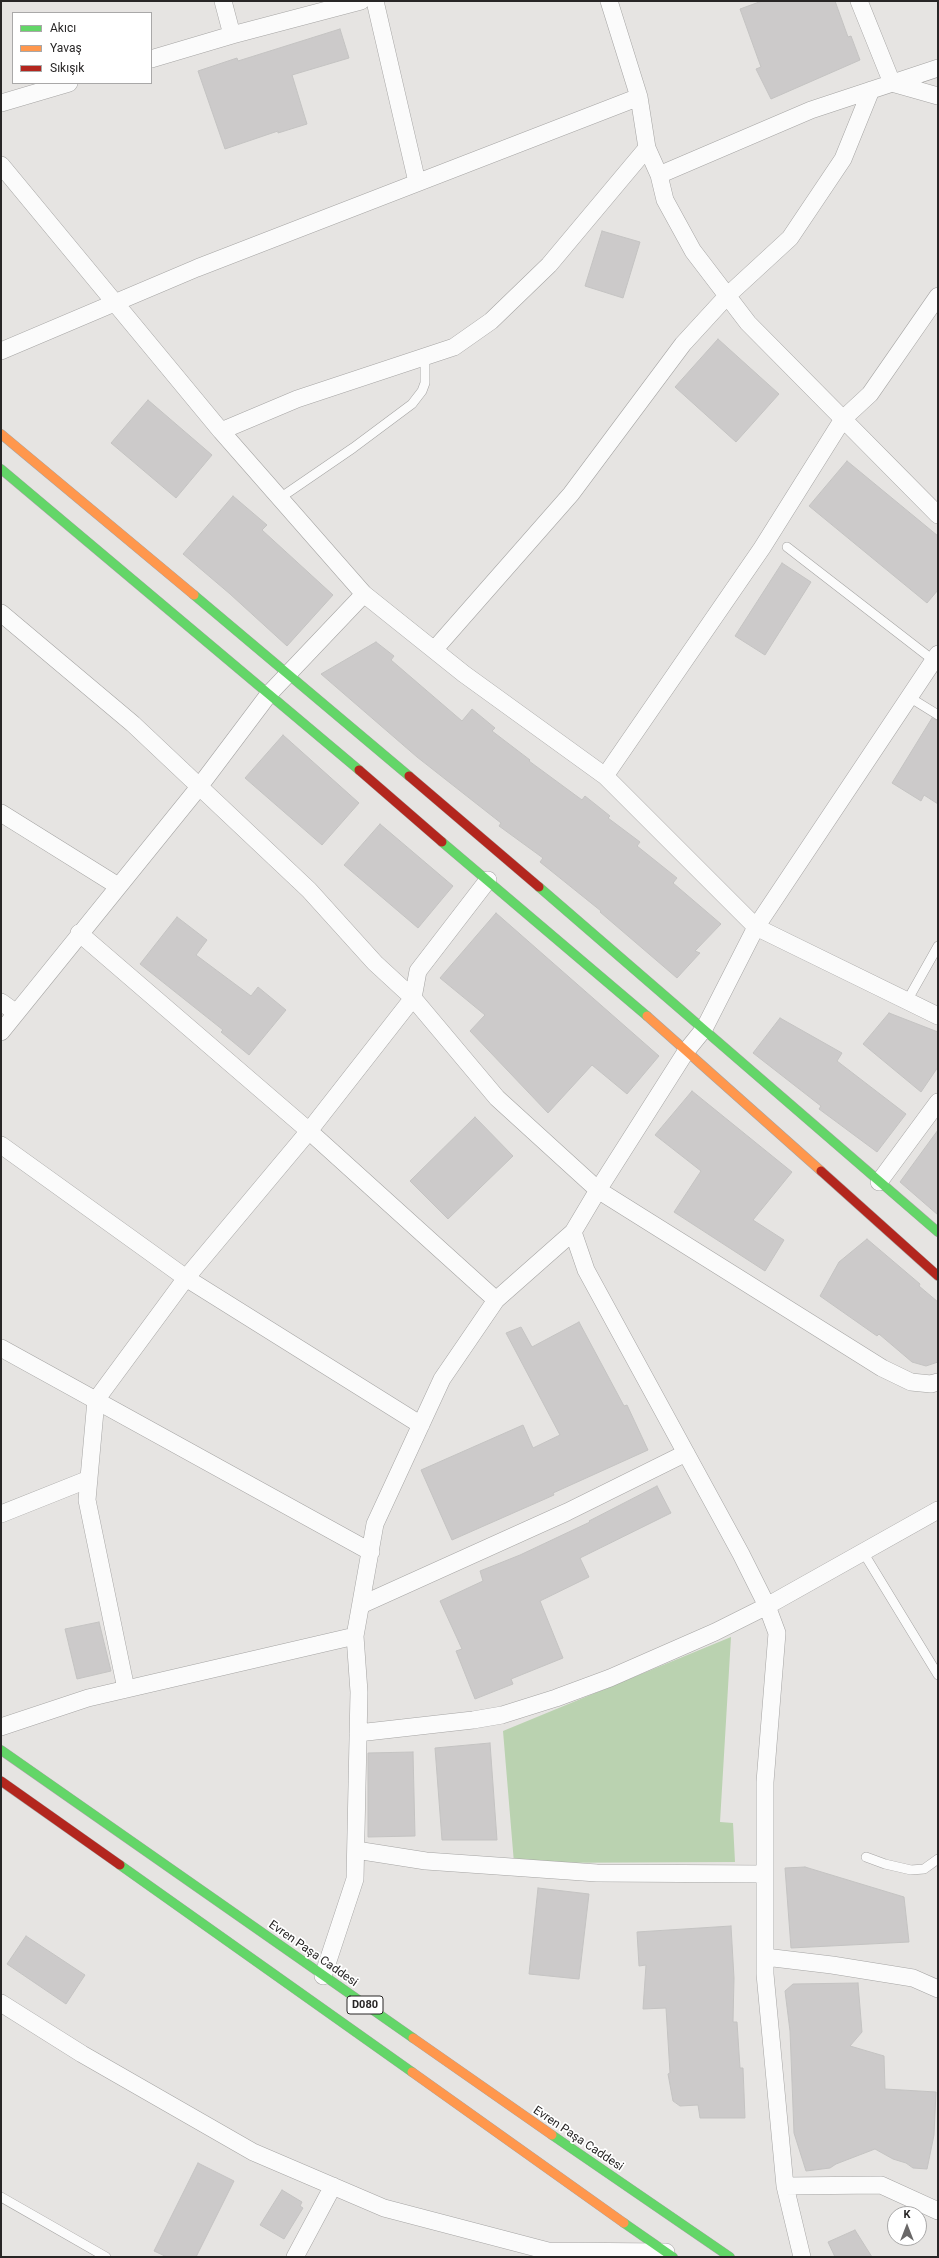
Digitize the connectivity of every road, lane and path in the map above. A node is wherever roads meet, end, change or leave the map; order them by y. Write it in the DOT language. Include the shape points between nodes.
graph roads {
  1 [pos="223,1"];
  2 [pos="361,1"];
  3 [pos="375,1"];
  4 [pos="609,1"];
  5 [pos="859,1"];
  6 [pos="232,35"];
  7 [pos="152,59"];
  8 [pos="938,68"];
  9 [pos="892,83"];
  10 [pos="66,84"];
  11 [pos="871,90"];
  12 [pos="938,96"];
  13 [pos="639,97"];
  14 [pos="1,103"];
  15 [pos="647,148"];
  16 [pos="1,165"];
  17 [pos="659,175"];
  18 [pos="417,182"];
  19 [pos="727,296"];
  20 [pos="938,296"];
  21 [pos="115,304"];
  22 [pos="1,352"];
  23 [pos="422,357"];
  24 [pos="843,419"];
  25 [pos="221,431"];
  26 [pos="1,434"];
  27 [pos="1,469"];
  28 [pos="280,498"];
  29 [pos="938,515"];
  30 [pos="787,547"];
  31 [pos="364,594"];
  32 [pos="1,613"];
  33 [pos="434,650"];
  34 [pos="936,657"];
  35 [pos="289,673"];
  36 [pos="269,694"];
  37 [pos="909,697"];
  38 [pos="938,715"];
  39 [pos="605,776"];
  40 [pos="199,787"];
  41 [pos="1,813"];
  42 [pos="488,880"];
  43 [pos="118,886"];
  44 [pos="756,927"];
  45 [pos="79,934"];
  46 [pos="938,946"];
  47 [pos="413,998"];
  48 [pos="907,1001"];
  49 [pos="1,1002"];
  50 [pos="16,1012"];
  51 [pos="938,1016"];
  52 [pos="704,1029"];
  53 [pos="1,1032"];
  54 [pos="687,1050"];
  55 [pos="936,1110"];
  56 [pos="309,1132"];
  57 [pos="1,1145"];
  58 [pos="879,1182"];
  59 [pos="598,1190"];
  60 [pos="573,1232"];
  61 [pos="938,1232"];
  62 [pos="938,1276"];
  63 [pos="186,1278"];
  64 [pos="496,1300"];
  65 [pos="1,1348"];
  66 [pos="938,1382"];
  67 [pos="96,1400"];
  68 [pos="421,1425"];
  69 [pos="686,1453"];
  70 [pos="89,1479"];
  71 [pos="938,1510"];
  72 [pos="1,1514"];
  73 [pos="370,1552"];
  74 [pos="862,1552"];
  75 [pos="361,1605"];
  76 [pos="767,1606"];
  77 [pos="355,1636"];
  78 [pos="938,1675"];
  79 [pos="126,1689"];
  80 [pos="1,1727"];
  81 [pos="358,1733"];
  82 [pos="1,1750"];
  83 [pos="1,1781"];
  84 [pos="356,1850"];
  85 [pos="866,1857"];
  86 [pos="938,1858"];
  87 [pos="765,1874"];
  88 [pos="765,1957"];
  89 [pos="323,1976"];
  90 [pos="938,1989"];
  91 [pos="1,2003"];
  92 [pos="333,2186"];
  93 [pos="786,2186"];
  94 [pos="1,2197"];
  95 [pos="938,2212"];
  96 [pos="670,2255"];
  97 [pos="106,2257"];
  98 [pos="295,2257"];
  99 [pos="730,2257"];
  100 [pos="802,2257"];
  1 -- 6 [label="street"];
  2 -- 6 [label="street"];
  3 -- 18 [label="street"];
  4 -- 13 [label="street"];
  5 -- 9 [label="street"];
  6 -- 7 [label="street"];
  8 -- 9 [label="street"];
  9 -- 11 [label="street"];
  9 -- 12 [label="street"];
  10 -- 14 [label="street"];
  11 -- 17 [label="street" via="811,110"];
  11 -- 19 [label="street" via="843,159 790,238"];
  13 -- 15 [label="street"];
  13 -- 18 [label="street"];
  15 -- 17 [label="street"];
  15 -- 23 [label="street" via="549,265 491,322 454,347"];
  16 -- 21 [label="street"];
  17 -- 19 [label="street" via="665,200 693,251"];
  18 -- 21 [label="street" via="197,268"];
  19 -- 24 [label="street" via="748,323"];
  19 -- 33 [label="street" via="683,344 571,494"];
  20 -- 24 [label="street" via="870,394"];
  21 -- 22 [label="street"];
  21 -- 25 [label="street"];
  23 -- 25 [label="street" via="297,399"];
  23 -- 28 [label="lane" via="426,370 425,383 412,404"];
  24 -- 29 [label="street"];
  24 -- 39 [label="street" via="762,548"];
  25 -- 28 [label="street"];
  26 -- 35 [label="main road"];
  27 -- 36 [label="main road"];
  28 -- 31 [label="street"];
  30 -- 34 [label="lane"];
  31 -- 33 [label="street"];
  31 -- 35 [label="street"];
  32 -- 40 [label="street" via="133,724"];
  33 -- 39 [label="street"];
  34 -- 37 [label="street"];
  35 -- 36 [label="street"];
  35 -- 52 [label="main road"];
  36 -- 40 [label="street"];
  36 -- 42 [label="main road"];
  37 -- 38 [label="lane"];
  37 -- 44 [label="street"];
  39 -- 44 [label="street"];
  40 -- 43 [label="street"];
  40 -- 47 [label="street" via="309,890 375,963"];
  41 -- 43 [label="street"];
  42 -- 47 [label="street" via="418,971"];
  42 -- 54 [label="main road"];
  43 -- 45 [label="street"];
  44 -- 48 [label="street"];
  44 -- 52 [label="street"];
  45 -- 50 [label="street"];
  45 -- 56 [label="street"];
  46 -- 48 [label="lane"];
  47 -- 56 [label="street"];
  47 -- 59 [label="street" via="497,1098"];
  48 -- 51 [label="street"];
  49 -- 50 [label="street"];
  50 -- 53 [label="street"];
  52 -- 54 [label="street"];
  52 -- 58 [label="main road"];
  54 -- 59 [label="street"];
  54 -- 62 [label="main road"];
  55 -- 58 [label="street"];
  56 -- 63 [label="street"];
  56 -- 64 [label="street"];
  57 -- 63 [label="street"];
  58 -- 61 [label="main road"];
  59 -- 60 [label="street"];
  59 -- 66 [label="street" via="882,1368 911,1382"];
  60 -- 64 [label="street"];
  60 -- 69 [label="street" via="586,1270"];
  63 -- 67 [label="street"];
  63 -- 68 [label="street"];
  64 -- 68 [label="street" via="442,1379"];
  65 -- 67 [label="street"];
  67 -- 70 [label="street"];
  67 -- 73 [label="street"];
  68 -- 73 [label="street" via="375,1524"];
  69 -- 75 [label="street" via="566,1512"];
  69 -- 76 [label="street" via="742,1554"];
  70 -- 72 [label="street"];
  70 -- 79 [label="street" via="87,1500"];
  71 -- 74 [label="street"];
  73 -- 75 [label="street"];
  74 -- 76 [label="street"];
  74 -- 78 [label="lane"];
  75 -- 77 [label="street"];
  76 -- 81 [label="street" via="663,1656 529,1707 473,1720"];
  76 -- 87 [label="street" via="777,1633 765,1782"];
  77 -- 79 [label="street"];
  77 -- 81 [label="street" via="359,1692"];
  79 -- 80 [label="street" via="88,1698"];
  81 -- 84 [label="street"];
  82 -- 89 [label="main road, Evren Paşa Caddesi / D080"];
  83 -- 96 [label="main road, D080"];
  84 -- 87 [label="street" via="426,1861 597,1873"];
  84 -- 89 [label="street" via="355,1878"];
  85 -- 86 [label="lane" via="911,1870 924,1869"];
  87 -- 88 [label="street"];
  88 -- 90 [label="street" via="913,1978"];
  88 -- 93 [label="street"];
  89 -- 99 [label="main road, Evren Paşa Caddesi / D080"];
  91 -- 92 [label="street" via="82,2054 253,2152"];
  92 -- 96 [label="street" via="384,2208 548,2250"];
  92 -- 98 [label="street"];
  93 -- 95 [label="street" via="881,2185"];
  93 -- 100 [label="street"];
  94 -- 97 [label="lane"];
}
